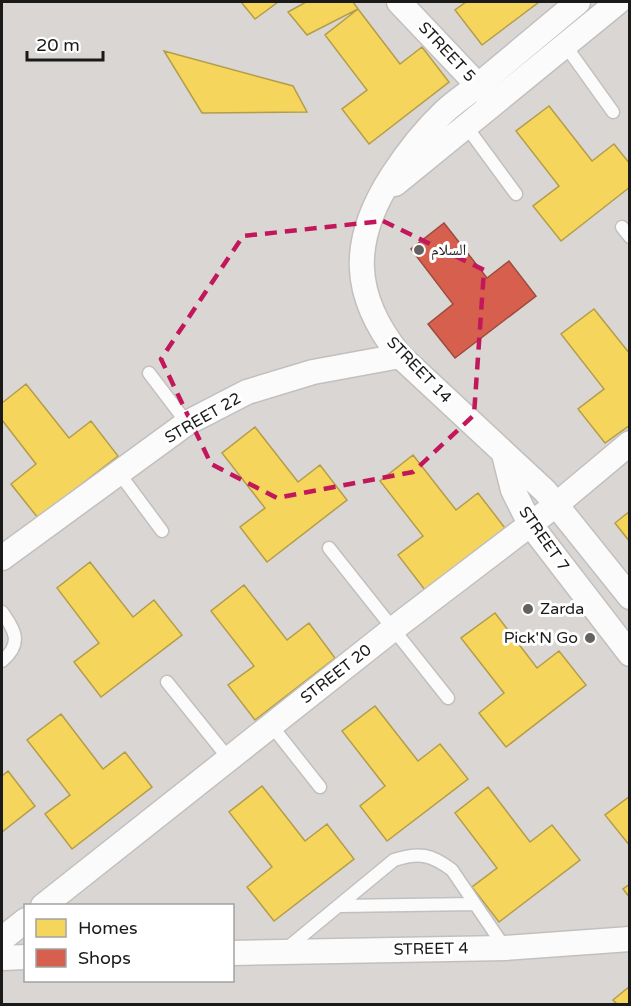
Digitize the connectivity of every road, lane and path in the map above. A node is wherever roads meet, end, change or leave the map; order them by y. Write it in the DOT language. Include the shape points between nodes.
graph roads {
  1 [pos="399,2"];
  2 [pos="578,2"];
  3 [pos="618,2"];
  4 [pos="565,45"];
  5 [pos="478,85"];
  6 [pos="495,103"];
  7 [pos="613,112"];
  8 [pos="466,126"];
  9 [pos="516,194"];
  10 [pos="377,199"];
  11 [pos="400,356"];
  12 [pos="148,373"];
  13 [pos="187,423"];
  14 [pos="630,443"];
  15 [pos="504,454"];
  16 [pos="119,473"];
  17 [pos="557,504"];
  18 [pos="530,524"];
  19 [pos="162,531"];
  20 [pos="328,548"];
  21 [pos="2,558"];
  22 [pos="630,597"];
  23 [pos="2,612"];
  24 [pos="393,629"];
  25 [pos="630,654"];
  26 [pos="2,661"];
  27 [pos="167,682"];
  28 [pos="447,698"];
  29 [pos="271,725"];
  30 [pos="229,759"];
  31 [pos="320,787"];
  32 [pos="46,904"];
  33 [pos="475,904"];
  34 [pos="339,906"];
  35 [pos="24,922"];
  36 [pos="2,939"];
  37 [pos="630,939"];
  38 [pos="505,948"];
  39 [pos="283,952"];
  40 [pos="234,953"];
  41 [pos="24,957"];
  42 [pos="2,958"];
  1 -- 5 [label="street, STREET 5"];
  2 -- 5 [label="street, STREET 14"];
  3 -- 4 [label="street"];
  4 -- 6 [label="street"];
  4 -- 7 [label="lane"];
  5 -- 6 [label="street, STREET 5"];
  5 -- 10 [label="street, STREET 14" via="445,112 408,152"];
  6 -- 8 [label="street"];
  8 -- 9 [label="lane"];
  8 -- 10 [label="street"];
  10 -- 11 [label="street, STREET 14" via="365,232 361,264 374,317"];
  11 -- 13 [label="street, STREET 22" via="313,372 248,392"];
  11 -- 15 [label="street, STREET 14"];
  12 -- 13 [label="lane"];
  13 -- 16 [label="street, STREET 22"];
  14 -- 17 [label="street, STREET 20"];
  15 -- 17 [label="street, STREET 7"];
  15 -- 18 [label="street, STREET 7" via="513,490"];
  16 -- 19 [label="lane"];
  16 -- 21 [label="street, STREET 22"];
  17 -- 18 [label="street, STREET 20"];
  17 -- 22 [label="street, STREET 7"];
  18 -- 24 [label="street, STREET 20"];
  18 -- 25 [label="street, STREET 7"];
  20 -- 24 [label="lane"];
  23 -- 26 [label="lane" via="15,636 12,649"];
  24 -- 28 [label="lane"];
  24 -- 29 [label="street, STREET 20"];
  27 -- 30 [label="lane"];
  29 -- 30 [label="street, STREET 20"];
  29 -- 31 [label="lane"];
  30 -- 32 [label="street, STREET 20"];
  33 -- 34 [label="lane"];
  33 -- 34 [label="lane" via="452,870 439,860 409,855 394,860"];
  33 -- 38 [label="lane"];
  34 -- 39 [label="lane"];
  35 -- 36 [label="street"];
  37 -- 38 [label="street, STREET 4"];
  38 -- 39 [label="street, STREET 4"];
  39 -- 40 [label="street, STREET 4"];
  41 -- 42 [label="street"];
}
